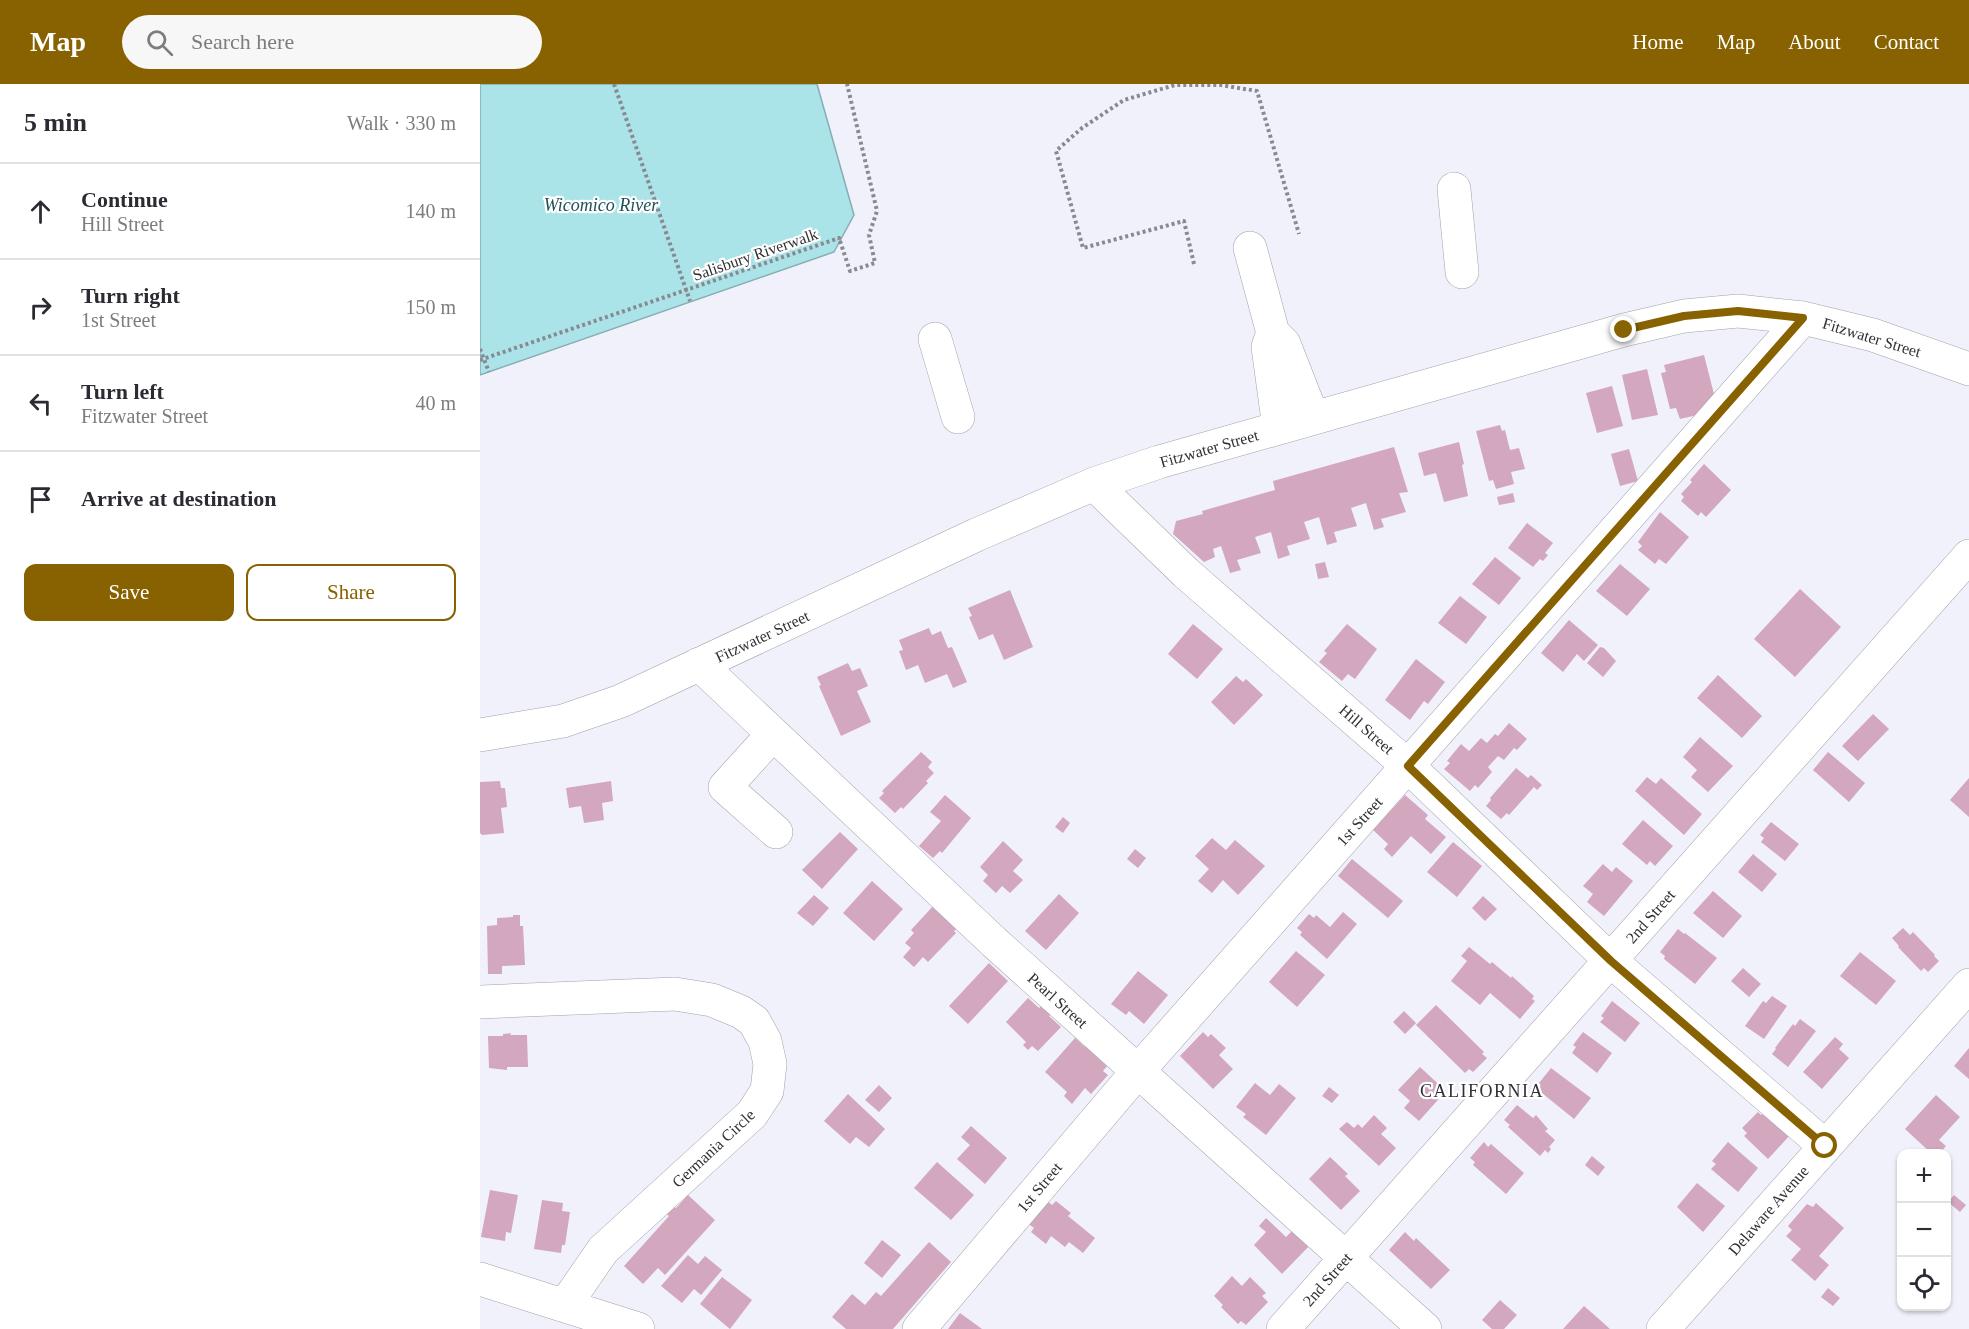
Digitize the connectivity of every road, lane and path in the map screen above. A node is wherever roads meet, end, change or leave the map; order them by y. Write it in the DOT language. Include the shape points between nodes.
graph roads {
  1 [pos="614,84"];
  2 [pos="847,84"];
  3 [pos="1221,84"];
  4 [pos="1454,189"];
  5 [pos="1299,234"];
  6 [pos="1250,248"];
  7 [pos="1194,264"];
  8 [pos="1462,272"];
  9 [pos="687,290"];
  10 [pos="690,301"];
  11 [pos="1803,318"];
  12 [pos="1273,333"];
  13 [pos="935,339"];
  14 [pos="480,349"];
  15 [pos="482,360"];
  16 [pos="1969,369"];
  17 [pos="489,372"];
  18 [pos="958,417"];
  19 [pos="1313,418"];
  20 [pos="1279,428"];
  21 [pos="1094,484"];
  22 [pos="1969,556"];
  23 [pos="699,664"];
  24 [pos="772,734"];
  25 [pos="480,735"];
  26 [pos="1408,766"];
  27 [pos="776,831"];
  28 [pos="1611,961"];
  29 [pos="1969,985"];
  30 [pos="480,1002"];
  31 [pos="1138,1071"];
  32 [pos="1825,1146"];
  33 [pos="1344,1258"];
  34 [pos="480,1279"];
  35 [pos="565,1305"];
  36 [pos="638,1329"];
  37 [pos="919,1329"];
  38 [pos="1283,1329"];
  39 [pos="1425,1329"];
  40 [pos="1663,1329"];
  1 -- 9 [label="path"];
  2 -- 9 [label="path, Salisbury Riverwalk, bridge" via="877,211 869,235 875,262 850,271 839,238"];
  3 -- 5 [label="path" via="1257,91"];
  3 -- 7 [label="path" via="1175,85 1124,100 1082,128 1056,152 1083,248 1184,221"];
  4 -- 8 [label="street"];
  6 -- 12 [label="street"];
  9 -- 10 [label="path"];
  9 -- 15 [label="path, Salisbury Riverwalk, bridge"];
  11 -- 16 [label="street, Fitzwater Street" via="1873,335"];
  11 -- 19 [label="street, Fitzwater Street" via="1738,311 1684,316"];
  11 -- 26 [label="street, 1st Street"];
  12 -- 19 [label="street" via="1284,345"];
  12 -- 20 [label="street" via="1268,347"];
  13 -- 18 [label="street"];
  14 -- 15 [label="path"];
  15 -- 17 [label="path"];
  19 -- 20 [label="street, Fitzwater Street"];
  20 -- 21 [label="street, Fitzwater Street"];
  21 -- 23 [label="street, Fitzwater Street"];
  21 -- 26 [label="street, Hill Street" via="1186,573"];
  22 -- 28 [label="street, 2nd Street"];
  23 -- 24 [label="street, Pearl Street"];
  23 -- 25 [label="street, Fitzwater Street" via="621,701 563,721"];
  24 -- 27 [label="street" via="725,787"];
  24 -- 31 [label="street, Pearl Street"];
  26 -- 28 [label="street, Hill Street"];
  26 -- 31 [label="street, 1st Street"];
  28 -- 32 [label="street, Hill Street"];
  28 -- 33 [label="street, 2nd Street"];
  29 -- 32 [label="street, Delaware Avenue"];
  30 -- 35 [label="street, Germania Circle" via="675,994 712,999 754,1021 765,1041 770,1064 767,1091 752,1114 603,1250"];
  31 -- 33 [label="street, Pearl Street"];
  31 -- 37 [label="street, 1st Street"];
  32 -- 40 [label="street, Delaware Avenue"];
  33 -- 38 [label="street, 2nd Street"];
  33 -- 39 [label="street, Pearl Street"];
  34 -- 35 [label="street"];
  35 -- 36 [label="street"];
}
